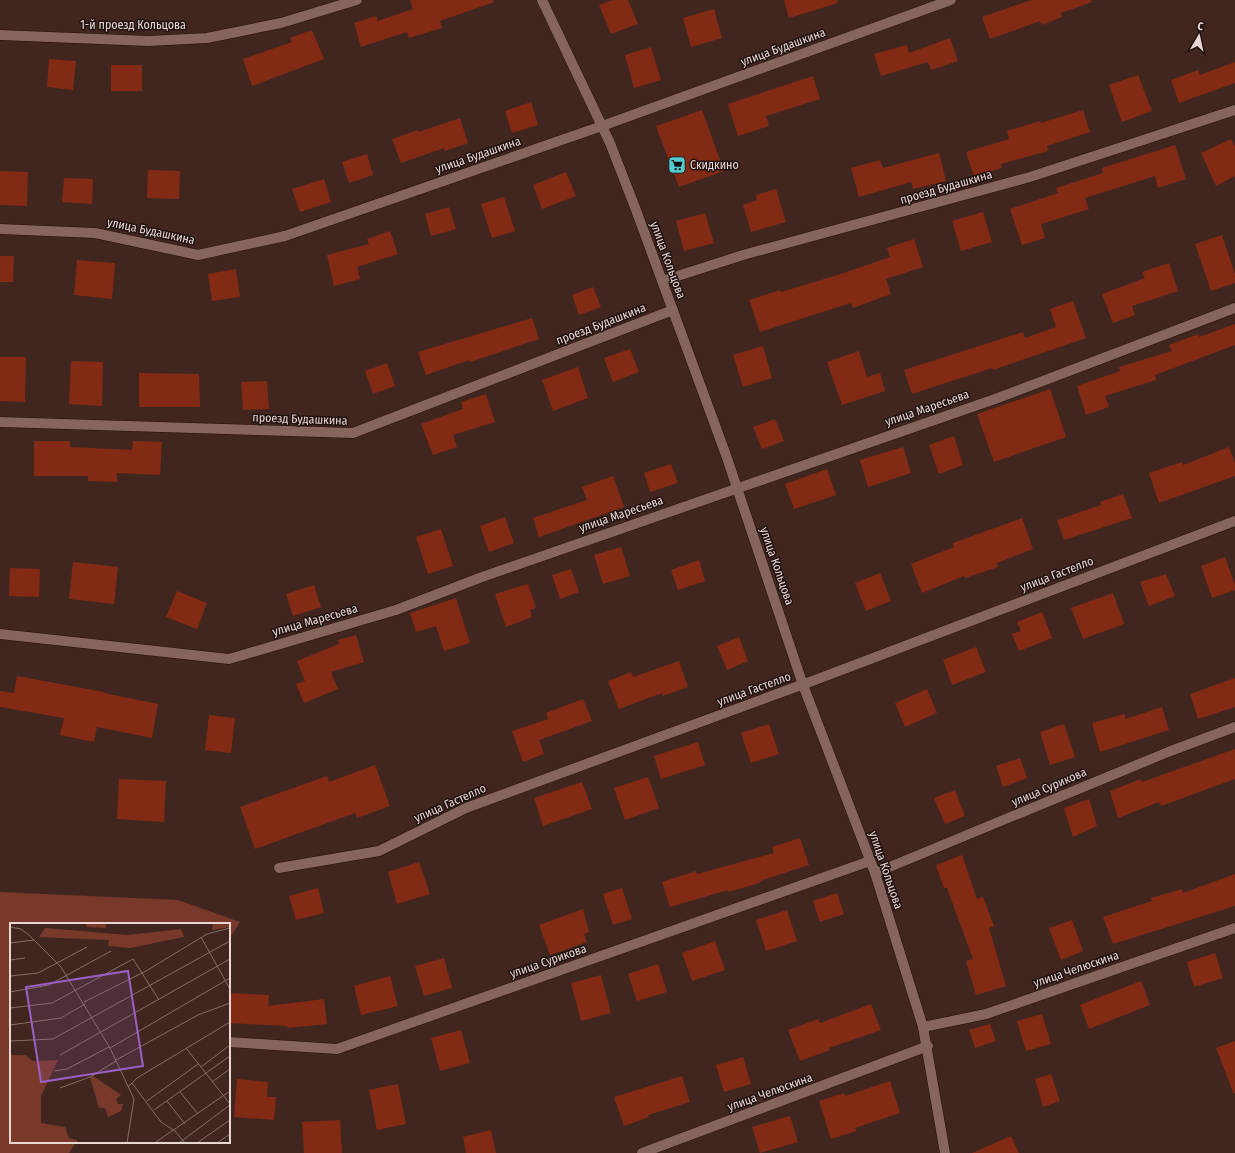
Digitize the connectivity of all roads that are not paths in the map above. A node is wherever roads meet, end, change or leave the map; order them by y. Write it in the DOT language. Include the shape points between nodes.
graph roads {
  1 [pos="357,0"];
  2 [pos="542,0"];
  3 [pos="951,0"];
  4 [pos="0,35"];
  5 [pos="1235,110"];
  6 [pos="602,126"];
  7 [pos="0,229"];
  8 [pos="662,281"];
  9 [pos="1235,308"];
  10 [pos="673,310"];
  11 [pos="0,422"];
  12 [pos="737,488"];
  13 [pos="1235,521"];
  14 [pos="0,634"];
  15 [pos="803,684"];
  16 [pos="1235,727"];
  17 [pos="870,861"];
  18 [pos="279,868"];
  19 [pos="875,873"];
  20 [pos="1235,928"];
  21 [pos="923,1027"];
  22 [pos="230,1042"];
  23 [pos="928,1046"];
  24 [pos="642,1153"];
  25 [pos="945,1153"];
  1 -- 4 [label="street, 1-й проезд Кольцова" via="281,23 207,38 148,41"];
  2 -- 6 [label="street, улица Кольцова"];
  3 -- 6 [label="street, улица Будашкина"];
  5 -- 8 [label="street, проезд Будашкина" via="1030,177 743,255"];
  6 -- 7 [label="street, улица Будашкина" via="285,236 198,255 95,233"];
  6 -- 8 [label="street, улица Кольцова"];
  8 -- 10 [label="street, улица Кольцова"];
  9 -- 12 [label="street, улица Маресьева" via="995,399"];
  10 -- 11 [label="street, проезд Будашкина" via="353,433"];
  10 -- 12 [label="street, улица Кольцова"];
  12 -- 14 [label="street, улица Маресьева" via="482,577 396,610 229,659"];
  12 -- 15 [label="street, улица Кольцова"];
  13 -- 15 [label="street, улица Гастелло"];
  15 -- 17 [label="street, улица Кольцова"];
  15 -- 18 [label="street, улица Гастелло" via="466,808 379,851"];
  16 -- 19 [label="street, улица Сурикова" via="1168,752"];
  17 -- 19 [label="street, улица Кольцова"];
  17 -- 22 [label="street, улица Сурикова" via="337,1049"];
  19 -- 21 [label="street, улица Кольцова"];
  20 -- 21 [label="street, улица Челюскина" via="986,1014"];
  21 -- 23 [label="street, улица Кольцова"];
  23 -- 24 [label="street, улица Челюскина"];
  23 -- 25 [label="street, улица Кольцова"];
}
